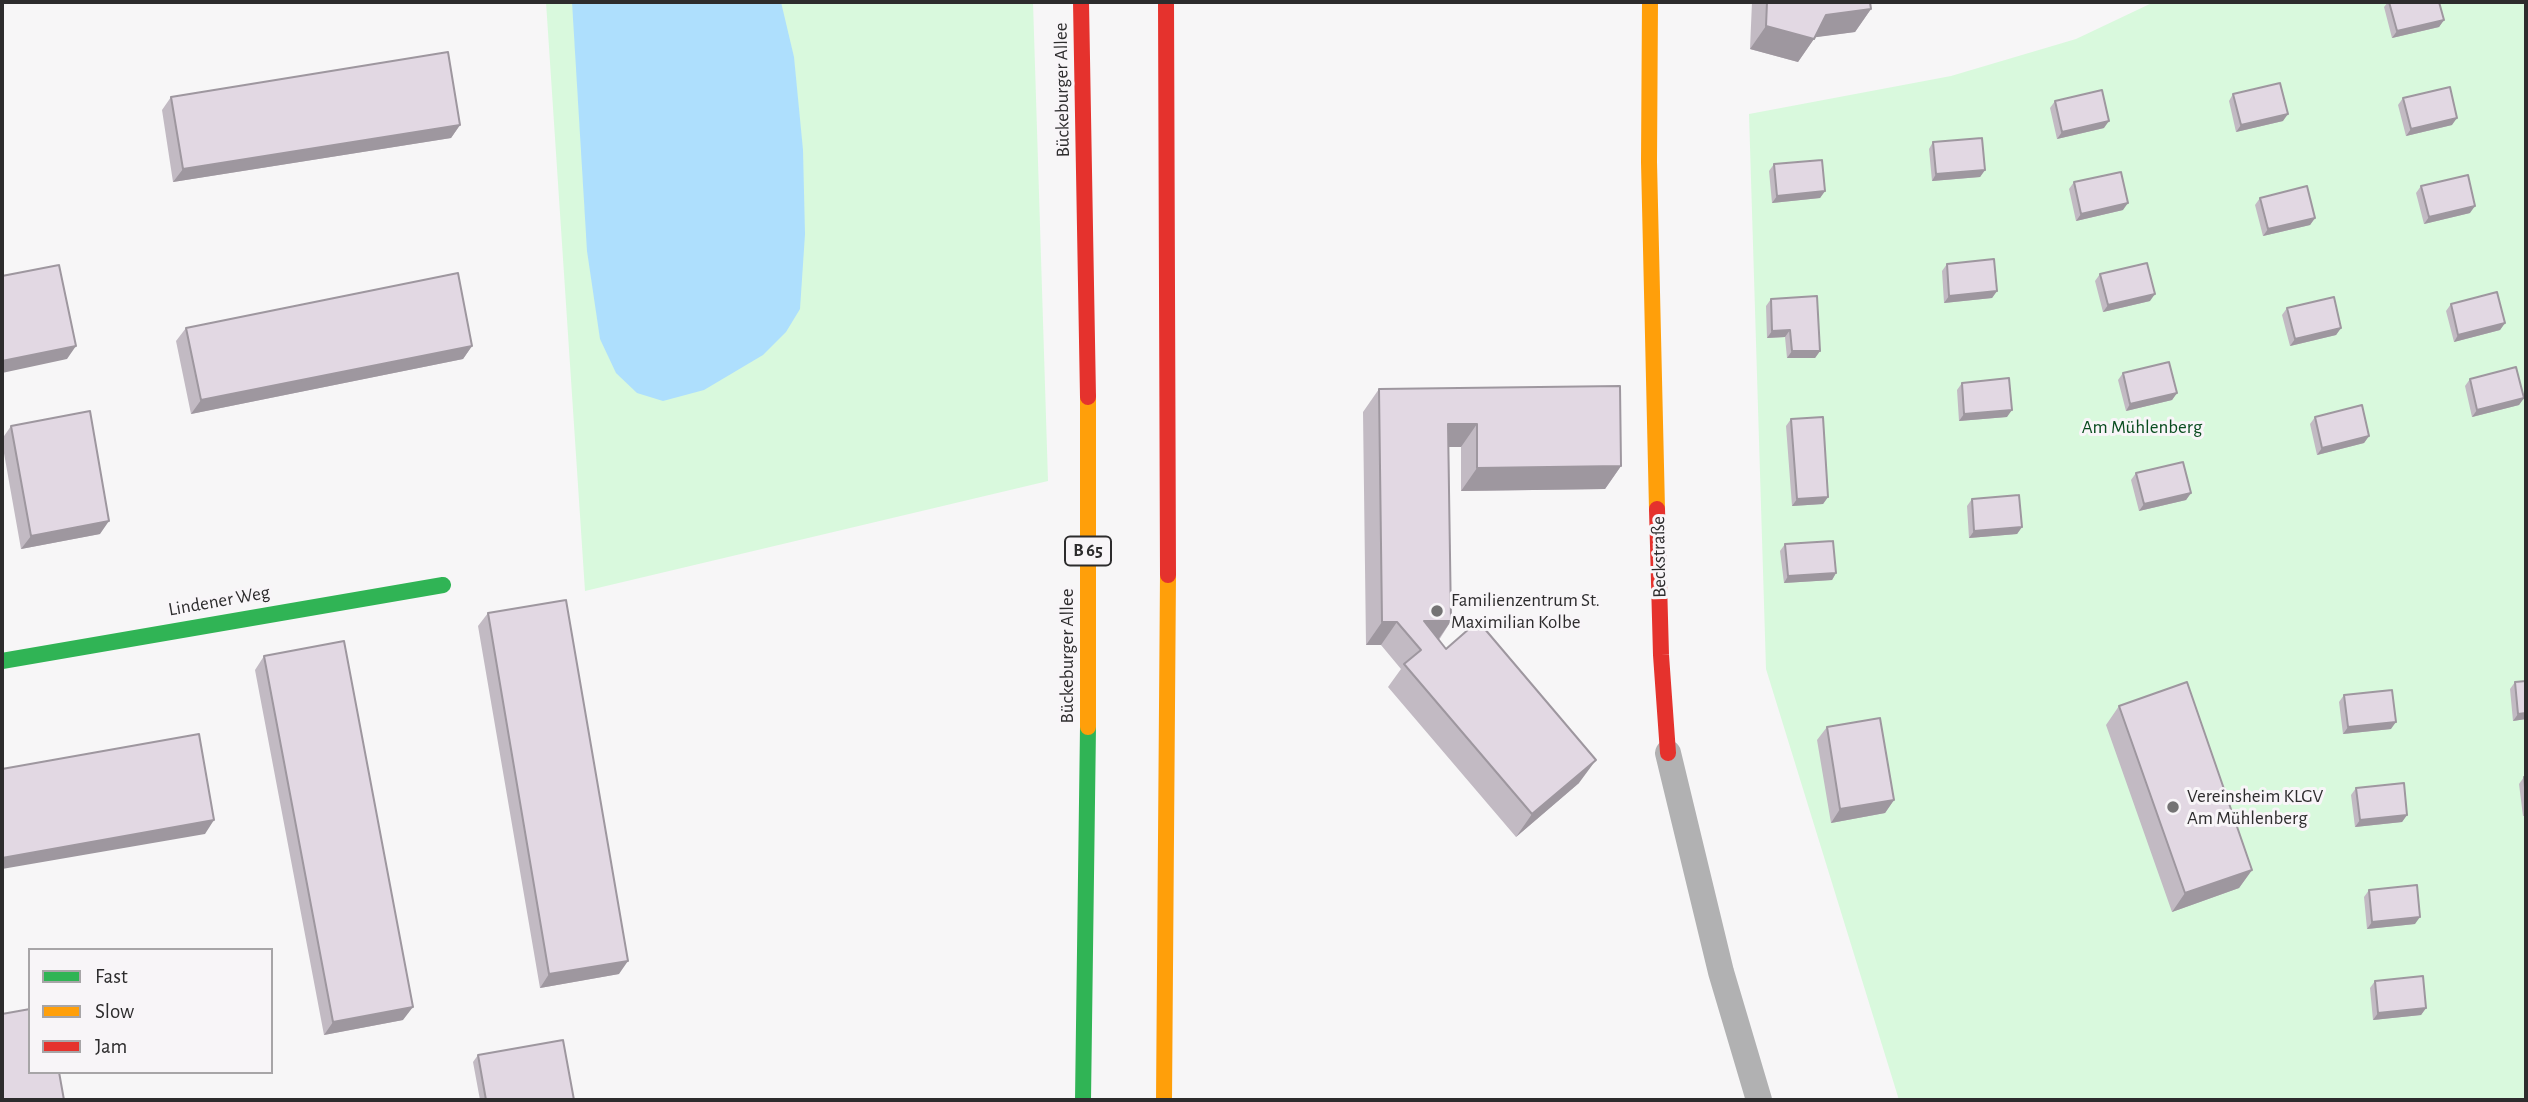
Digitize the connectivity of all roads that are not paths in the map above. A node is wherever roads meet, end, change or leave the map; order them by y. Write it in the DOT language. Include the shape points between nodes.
graph roads {
  1 [pos="1081,2"];
  2 [pos="1166,2"];
  3 [pos="1650,2"];
  4 [pos="443,585"];
  5 [pos="2,662"];
  6 [pos="1668,752"];
  7 [pos="1083,1100"];
  8 [pos="1164,1100"];
  9 [pos="1759,1100"];
  1 -- 7 [label="main road, Bückeburger Allee / B 65" via="1088,400"];
  2 -- 8 [label="main road" via="1169,720"];
  3 -- 6 [label="main road, Beckstraße" via="1649,162 1661,655"];
  4 -- 5 [label="main road, Lindener Weg"];
  6 -- 9 [label="lane, Beckstraße" via="1711,936"];
}
